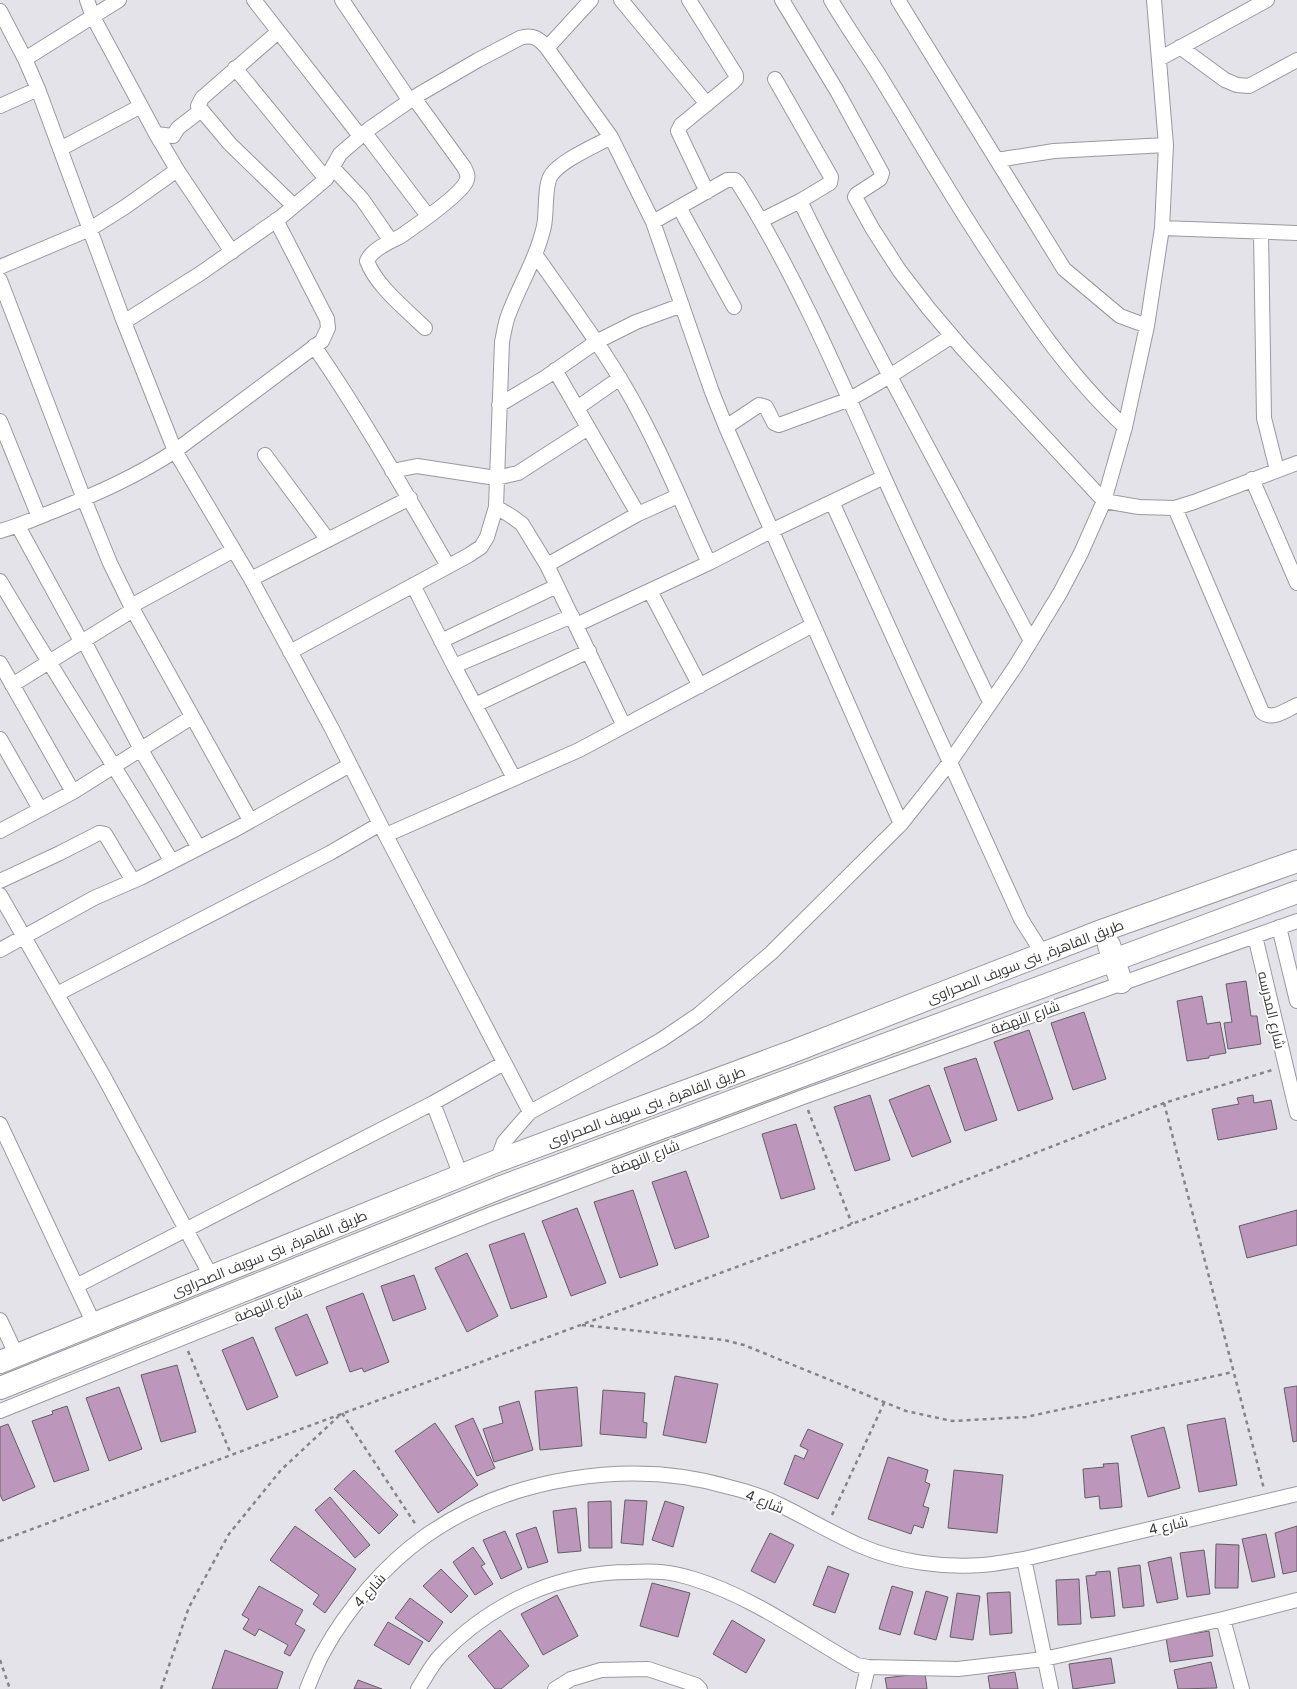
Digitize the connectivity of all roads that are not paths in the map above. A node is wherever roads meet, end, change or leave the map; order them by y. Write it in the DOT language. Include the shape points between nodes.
graph roads {
  1 [pos="87,0"];
  2 [pos="119,0"];
  3 [pos="254,0"];
  4 [pos="342,0"];
  5 [pos="591,0"];
  6 [pos="621,0"];
  7 [pos="689,0"];
  8 [pos="782,0"];
  9 [pos="831,0"];
  10 [pos="898,0"];
  11 [pos="1154,0"];
  12 [pos="1268,0"];
  13 [pos="1,17"];
  14 [pos="93,17"];
  15 [pos="278,32"];
  16 [pos="547,48"];
  17 [pos="1180,48"];
  18 [pos="25,59"];
  19 [pos="1159,59"];
  20 [pos="1297,60"];
  21 [pos="235,68"];
  22 [pos="775,79"];
  23 [pos="38,89"];
  24 [pos="412,100"];
  25 [pos="707,104"];
  26 [pos="0,106"];
  27 [pos="141,106"];
  28 [pos="200,111"];
  29 [pos="156,134"];
  30 [pos="363,134"];
  31 [pos="611,137"];
  32 [pos="1166,145"];
  33 [pos="60,149"];
  34 [pos="997,160"];
  35 [pos="177,170"];
  36 [pos="330,173"];
  37 [pos="707,192"];
  38 [pos="800,201"];
  39 [pos="294,206"];
  40 [pos="679,207"];
  41 [pos="428,216"];
  42 [pos="276,220"];
  43 [pos="762,220"];
  44 [pos="653,222"];
  45 [pos="1162,228"];
  46 [pos="90,229"];
  47 [pos="1261,232"];
  48 [pos="1297,233"];
  49 [pos="391,241"];
  50 [pos="232,252"];
  51 [pos="535,254"];
  52 [pos="0,267"];
  53 [pos="0,280"];
  54 [pos="682,305"];
  55 [pos="734,307"];
  56 [pos="124,322"];
  57 [pos="1147,326"];
  58 [pos="425,328"];
  59 [pos="952,336"];
  60 [pos="596,342"];
  61 [pos="314,346"];
  62 [pos="555,370"];
  63 [pos="890,376"];
  64 [pos="620,378"];
  65 [pos="850,399"];
  66 [pos="499,404"];
  67 [pos="577,408"];
  68 [pos="0,421"];
  69 [pos="726,427"];
  70 [pos="1125,427"];
  71 [pos="588,428"];
  72 [pos="175,451"];
  73 [pos="265,455"];
  74 [pos="1297,463"];
  75 [pos="1278,470"];
  76 [pos="392,471"];
  77 [pos="884,477"];
  78 [pos="496,478"];
  79 [pos="1252,479"];
  80 [pos="678,496"];
  81 [pos="410,498"];
  82 [pos="84,499"];
  83 [pos="1104,501"];
  84 [pos="832,502"];
  85 [pos="496,508"];
  86 [pos="1176,508"];
  87 [pos="638,514"];
  88 [pos="39,517"];
  89 [pos="18,526"];
  90 [pos="0,531"];
  91 [pos="771,531"];
  92 [pos="328,540"];
  93 [pos="234,550"];
  94 [pos="709,563"];
  95 [pos="546,565"];
  96 [pos="448,566"];
  97 [pos="251,579"];
  98 [pos="0,581"];
  99 [pos="1297,583"];
  100 [pos="413,585"];
  101 [pos="557,586"];
  102 [pos="650,590"];
  103 [pos="132,608"];
  104 [pos="574,620"];
  105 [pos="813,625"];
  106 [pos="441,641"];
  107 [pos="1031,641"];
  108 [pos="83,642"];
  109 [pos="290,652"];
  110 [pos="589,652"];
  111 [pos="48,662"];
  112 [pos="0,663"];
  113 [pos="454,666"];
  114 [pos="12,685"];
  115 [pos="700,686"];
  116 [pos="990,702"];
  117 [pos="475,705"];
  118 [pos="1297,705"];
  119 [pos="192,717"];
  120 [pos="624,726"];
  121 [pos="0,739"];
  122 [pos="142,750"];
  123 [pos="950,762"];
  124 [pos="350,764"];
  125 [pos="114,766"];
  126 [pos="514,778"];
  127 [pos="73,792"];
  128 [pos="40,809"];
  129 [pos="250,820"];
  130 [pos="901,824"];
  131 [pos="383,829"];
  132 [pos="0,831"];
  133 [pos="199,848"];
  134 [pos="1297,861"];
  135 [pos="172,862"];
  136 [pos="0,881"];
  137 [pos="133,881"];
  138 [pos="1297,892"];
  139 [pos="0,895"];
  140 [pos="1297,921"];
  141 [pos="1280,927"];
  142 [pos="1104,930"];
  143 [pos="24,936"];
  144 [pos="1255,936"];
  145 [pos="0,950"];
  146 [pos="1043,954"];
  147 [pos="1114,960"];
  148 [pos="1121,982"];
  149 [pos="57,994"];
  150 [pos="1297,1001"];
  151 [pos="504,1063"];
  152 [pos="433,1103"];
  153 [pos="530,1112"];
  154 [pos="1297,1113"];
  155 [pos="0,1124"];
  156 [pos="497,1161"];
  157 [pos="461,1176"];
  158 [pos="186,1230"];
  159 [pos="211,1276"];
  160 [pos="76,1286"];
  161 [pos="0,1320"];
  162 [pos="94,1324"];
  163 [pos="8,1359"];
  164 [pos="0,1388"];
  165 [pos="0,1412"];
  166 [pos="1297,1494"];
  167 [pos="1024,1559"];
  168 [pos="1297,1600"];
  169 [pos="1224,1618"];
  170 [pos="1044,1659"];
  171 [pos="868,1667"];
  172 [pos="307,1689"];
  173 [pos="418,1689"];
  174 [pos="555,1689"];
  175 [pos="700,1689"];
  176 [pos="863,1689"];
  177 [pos="1051,1689"];
  178 [pos="1242,1689"];
  1 -- 14 [label="street"];
  2 -- 14 [label="street"];
  3 -- 15 [label="street"];
  4 -- 24 [label="street"];
  5 -- 16 [label="street"];
  6 -- 25 [label="street"];
  7 -- 25 [label="street" via="736,75 736,79"];
  8 -- 59 [label="street" via="882,173 880,179 857,194 855,199 899,270"];
  9 -- 70 [label="street" via="939,176 1034,321 1099,403"];
  10 -- 34 [label="street"];
  11 -- 19 [label="street"];
  12 -- 17 [label="street"];
  13 -- 18 [label="street"];
  14 -- 18 [label="street"];
  14 -- 27 [label="street"];
  15 -- 21 [label="street"];
  15 -- 30 [label="street"];
  16 -- 24 [label="street" via="536,37 520,38"];
  16 -- 31 [label="street"];
  17 -- 19 [label="street"];
  17 -- 20 [label="street" via="1237,85 1249,86"];
  18 -- 23 [label="street"];
  19 -- 32 [label="street"];
  21 -- 28 [label="street" via="199,100"];
  21 -- 36 [label="street"];
  22 -- 38 [label="street" via="831,177 830,183"];
  23 -- 26 [label="street"];
  23 -- 33 [label="street"];
  24 -- 30 [label="street"];
  24 -- 41 [label="street" via="468,174 458,192"];
  25 -- 37 [label="street" via="678,131"];
  27 -- 29 [label="street"];
  27 -- 33 [label="street"];
  28 -- 29 [label="street" via="173,136"];
  28 -- 39 [label="street"];
  29 -- 35 [label="street"];
  30 -- 36 [label="street" via="340,154"];
  30 -- 41 [label="street"];
  31 -- 44 [label="street"];
  31 -- 51 [label="street" via="560,166 550,176 546,218"];
  32 -- 34 [label="street" via="1054,151"];
  32 -- 45 [label="street"];
  33 -- 46 [label="street"];
  34 -- 57 [label="street" via="1064,269 1120,316"];
  35 -- 46 [label="street"];
  35 -- 50 [label="street"];
  36 -- 39 [label="street"];
  36 -- 49 [label="street" via="362,199"];
  37 -- 40 [label="street"];
  37 -- 43 [label="street" via="727,180 735,180"];
  38 -- 43 [label="street"];
  38 -- 63 [label="street"];
  39 -- 42 [label="street"];
  40 -- 44 [label="street"];
  40 -- 55 [label="street"];
  41 -- 49 [label="street"];
  42 -- 50 [label="street"];
  42 -- 61 [label="street" via="327,319 326,334"];
  43 -- 65 [label="street"];
  44 -- 54 [label="street"];
  45 -- 47 [label="street"];
  45 -- 57 [label="street"];
  46 -- 52 [label="street"];
  46 -- 56 [label="street"];
  47 -- 48 [label="street"];
  47 -- 75 [label="street" via="1264,418"];
  49 -- 58 [label="street" via="369,256 368,263 382,284"];
  50 -- 56 [label="street"];
  51 -- 60 [label="street"];
  51 -- 66 [label="street" via="508,317 502,342"];
  53 -- 82 [label="street"];
  54 -- 60 [label="street" via="636,322"];
  54 -- 69 [label="street"];
  56 -- 72 [label="street"];
  57 -- 70 [label="street"];
  59 -- 63 [label="street"];
  59 -- 83 [label="street"];
  60 -- 62 [label="street"];
  60 -- 64 [label="street"];
  61 -- 72 [label="street"];
  61 -- 76 [label="street"];
  62 -- 66 [label="street"];
  62 -- 67 [label="street"];
  63 -- 65 [label="street"];
  63 -- 107 [label="street"];
  64 -- 67 [label="street"];
  64 -- 80 [label="street" via="655,443"];
  65 -- 69 [label="street" via="779,426 766,407 759,405"];
  65 -- 77 [label="street"];
  66 -- 78 [label="street"];
  67 -- 71 [label="street"];
  68 -- 88 [label="street"];
  69 -- 91 [label="street"];
  70 -- 83 [label="street"];
  71 -- 78 [label="street" via="518,473"];
  71 -- 87 [label="street"];
  72 -- 82 [label="street" via="152,466"];
  72 -- 93 [label="street"];
  73 -- 92 [label="street"];
  74 -- 75 [label="street"];
  75 -- 79 [label="street"];
  76 -- 78 [label="street" via="417,466"];
  76 -- 81 [label="street"];
  77 -- 84 [label="street"];
  77 -- 116 [label="street"];
  78 -- 85 [label="street"];
  79 -- 86 [label="street"];
  79 -- 99 [label="street"];
  80 -- 87 [label="street"];
  80 -- 94 [label="street"];
  81 -- 92 [label="street"];
  81 -- 96 [label="street"];
  82 -- 88 [label="street"];
  82 -- 103 [label="street"];
  83 -- 86 [label="street" via="1139,508"];
  83 -- 107 [label="street" via="1081,553"];
  84 -- 91 [label="street"];
  84 -- 123 [label="street"];
  85 -- 95 [label="street" via="522,524"];
  85 -- 96 [label="street" via="481,547"];
  86 -- 118 [label="street" via="1262,712 1274,716"];
  87 -- 95 [label="street"];
  88 -- 89 [label="street"];
  89 -- 90 [label="street"];
  89 -- 108 [label="street"];
  91 -- 94 [label="street"];
  91 -- 105 [label="street"];
  92 -- 97 [label="street"];
  93 -- 97 [label="street"];
  93 -- 103 [label="street"];
  94 -- 102 [label="street"];
  95 -- 101 [label="street"];
  96 -- 100 [label="street"];
  97 -- 109 [label="street"];
  98 -- 111 [label="street"];
  100 -- 106 [label="street"];
  100 -- 109 [label="street"];
  101 -- 104 [label="street"];
  101 -- 106 [label="street"];
  102 -- 104 [label="street"];
  102 -- 115 [label="street"];
  103 -- 108 [label="street"];
  103 -- 119 [label="street"];
  104 -- 110 [label="street"];
  104 -- 113 [label="street"];
  105 -- 115 [label="street"];
  105 -- 130 [label="street"];
  106 -- 113 [label="street"];
  107 -- 116 [label="street"];
  108 -- 111 [label="street"];
  108 -- 122 [label="street"];
  109 -- 124 [label="street"];
  110 -- 117 [label="street"];
  110 -- 120 [label="street"];
  111 -- 114 [label="street"];
  111 -- 125 [label="street"];
  112 -- 114 [label="street"];
  113 -- 117 [label="street"];
  114 -- 127 [label="street"];
  115 -- 120 [label="street"];
  116 -- 123 [label="street"];
  117 -- 126 [label="street"];
  119 -- 122 [label="street"];
  119 -- 129 [label="street"];
  120 -- 126 [label="street"];
  121 -- 128 [label="street"];
  122 -- 125 [label="street"];
  122 -- 133 [label="street"];
  123 -- 130 [label="street"];
  123 -- 146 [label="street" via="1021,920"];
  124 -- 129 [label="street"];
  124 -- 131 [label="street"];
  125 -- 127 [label="street"];
  125 -- 135 [label="street"];
  126 -- 131 [label="street"];
  127 -- 128 [label="street"];
  128 -- 132 [label="street"];
  129 -- 133 [label="street"];
  130 -- 153 [label="street" via="771,953 698,1015 617,1066"];
  131 -- 149 [label="street" via="330,853"];
  131 -- 151 [label="street"];
  133 -- 135 [label="street"];
  134 -- 142 [label="main road, طريق القاهرة, بنى سويف الصحراوى"];
  135 -- 137 [label="street"];
  136 -- 137 [label="street" via="98,833 105,834"];
  137 -- 143 [label="street"];
  138 -- 147 [label="main road, طريق القاهرة, بنى سويف الصحراوى"];
  139 -- 143 [label="street"];
  140 -- 141 [label="street, شارع النهضة"];
  141 -- 144 [label="street, شارع النهضة"];
  141 -- 150 [label="street, شارع المدرسه"];
  142 -- 146 [label="main road, طريق القاهرة, بنى سويف الصحراوى"];
  142 -- 147 [label="main road"];
  143 -- 145 [label="street"];
  143 -- 149 [label="street"];
  144 -- 148 [label="street, شارع النهضة"];
  144 -- 154 [label="street, شارع المدرسه"];
  146 -- 156 [label="main road, طريق القاهرة, بنى سويف الصحراوى"];
  147 -- 148 [label="main road"];
  147 -- 164 [label="main road, طريق القاهرة, بنى سويف الصحراوى" via="504,1186"];
  148 -- 165 [label="street, شارع النهضة" via="803,1097 489,1216"];
  149 -- 158 [label="street"];
  151 -- 152 [label="street"];
  151 -- 153 [label="street"];
  152 -- 157 [label="street"];
  152 -- 158 [label="street"];
  153 -- 156 [label="street" via="504,1142"];
  155 -- 160 [label="street"];
  156 -- 157 [label="main road, طريق القاهرة, بنى سويف الصحراوى"];
  157 -- 159 [label="main road, طريق القاهرة, بنى سويف الصحراوى"];
  158 -- 159 [label="street"];
  158 -- 160 [label="street"];
  159 -- 162 [label="main road, طريق القاهرة, بنى سويف الصحراوى"];
  160 -- 162 [label="street"];
  161 -- 163 [label="street"];
  162 -- 163 [label="main road, طريق القاهرة, بنى سويف الصحراوى"];
  166 -- 167 [label="street, شارع 4"];
  167 -- 170 [label="street"];
  167 -- 172 [label="street, شارع 4" via="983,1565 942,1565 902,1559 862,1547 778,1504 728,1486 676,1476 623,1473 571,1478 519,1490 470,1510 424,1537 393,1563 354,1604 324,1652"];
  168 -- 169 [label="street"];
  169 -- 170 [label="street"];
  169 -- 178 [label="street"];
  170 -- 171 [label="street" via="958,1669"];
  170 -- 177 [label="street"];
  171 -- 173 [label="street" via="857,1665 784,1620 696,1579 666,1571 609,1572 568,1579 524,1595 481,1620 440,1656"];
  171 -- 176 [label="street"];
  174 -- 175 [label="street" via="571,1679 602,1670 648,1669"];
}
